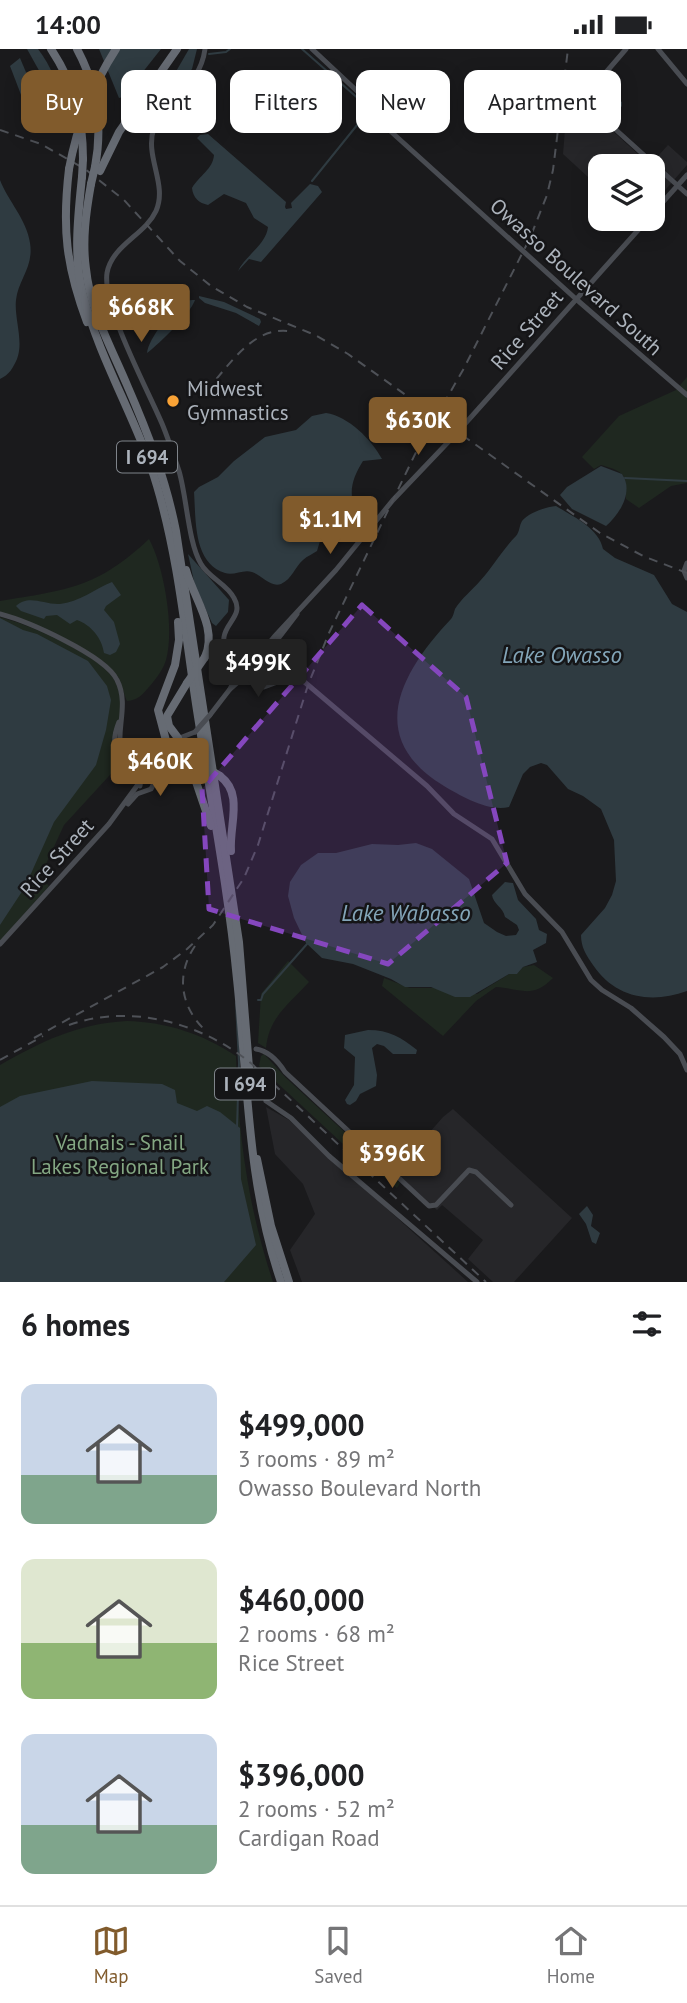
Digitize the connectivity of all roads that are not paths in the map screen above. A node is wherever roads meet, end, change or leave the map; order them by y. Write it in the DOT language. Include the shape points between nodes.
graph roads {
  1 [pos="51,49"];
  2 [pos="77,49"];
  3 [pos="116,49"];
  4 [pos="177,49"];
  5 [pos="205,49"];
  6 [pos="312,49"];
  7 [pos="626,49"];
  8 [pos="658,49"];
  9 [pos="687,84"];
  10 [pos="98,169"];
  11 [pos="687,175"];
  12 [pos="677,186"];
  13 [pos="687,194"];
  14 [pos="665,200"];
  15 [pos="637,231"];
  16 [pos="576,299"];
  17 [pos="117,385"];
  18 [pos="687,395"];
  19 [pos="173,514"];
  20 [pos="173,557"];
  21 [pos="687,563"];
  22 [pos="687,578"];
  23 [pos="0,614"];
  24 [pos="296,614"];
  25 [pos="231,656"];
  26 [pos="247,665"];
  27 [pos="237,672"];
  28 [pos="253,673"];
  29 [pos="246,680"];
  30 [pos="269,685"];
  31 [pos="230,689"];
  32 [pos="195,732"];
  33 [pos="174,742"];
  34 [pos="182,752"];
  35 [pos="159,773"];
  36 [pos="142,779"];
  37 [pos="153,782"];
  38 [pos="145,790"];
  39 [pos="109,824"];
  40 [pos="219,850"];
  41 [pos="232,889"];
  42 [pos="0,944"];
  43 [pos="256,1049"];
  44 [pos="687,1070"];
  45 [pos="266,1101"];
  46 [pos="511,1205"];
  47 [pos="281,1282"];
  48 [pos="289,1282"];
  49 [pos="477,1282"];
  1 -- 17 [label="highway, I 694, bridge" via="73,89 81,116 78,264 83,294"];
  2 -- 10 [label="highway, I 694" via="95,93"];
  3 -- 17 [label="highway, bridge" via="89,99 77,134 64,211 75,292"];
  4 -- 10 [label="highway"];
  5 -- 25 [label="street" via="197,74 153,130 157,208 116,253 107,277 115,315 171,446 197,555 236,600 236,615 224,636"];
  6 -- 16 [label="street, Owasso Boulevard South" via="372,105 387,128"];
  7 -- 12 [label="street" via="595,85 594,109"];
  8 -- 9 [label="street"];
  10 -- 19 [label="highway, I 694, bridge" via="87,209 86,269 91,297 154,447"];
  11 -- 12 [label="street"];
  12 -- 13 [label="street"];
  12 -- 14 [label="street"];
  15 -- 16 [label="street, Rice Street"];
  16 -- 18 [label="street, Owasso Boulevard South"];
  16 -- 24 [label="street, Rice Street, bridge"];
  17 -- 20 [label="highway, I 694" via="152,470"];
  19 -- 33 [label="highway, bridge" via="210,640 205,657 167,716"];
  19 -- 41 [label="highway, I 694"];
  20 -- 33 [label="highway" via="179,640 175,665 158,707 159,719"];
  20 -- 40 [label="highway, I 694"];
  21 -- 22 [label="street"];
  23 -- 36 [label="street" via="66,643 111,670 121,691 119,752"];
  24 -- 26 [label="street, Rice Street"];
  24 -- 28 [label="street, Rice Street"];
  25 -- 26 [label="street"];
  25 -- 27 [label="street"];
  26 -- 27 [label="street, Rice Street"];
  26 -- 28 [label="street"];
  27 -- 29 [label="street"];
  27 -- 31 [label="street"];
  28 -- 29 [label="street, Rice Street"];
  28 -- 30 [label="street"];
  29 -- 30 [label="street"];
  29 -- 31 [label="street"];
  30 -- 44 [label="street" via="291,677 301,679 454,814 490,837 529,900 562,932 591,980 664,1037"];
  31 -- 32 [label="street, bridge"];
  32 -- 33 [label="street"];
  32 -- 34 [label="street"];
  33 -- 34 [label="street"];
  33 -- 34 [label="street" via="173,751"];
  33 -- 36 [label="street, Rice Street" via="156,771"];
  34 -- 35 [label="highway"];
  34 -- 40 [label="highway"];
  34 -- 41 [label="highway, bridge" via="230,787 235,804 230,833"];
  35 -- 37 [label="street"];
  36 -- 37 [label="street"];
  36 -- 38 [label="street"];
  36 -- 39 [label="street, Rice Street"];
  37 -- 38 [label="street, Rice Street" via="151,789"];
  38 -- 39 [label="street, Rice Street"];
  39 -- 42 [label="street, Rice Street"];
  40 -- 47 [label="highway, I 694" via="237,975 252,1161"];
  41 -- 48 [label="highway, I 694" via="255,1146"];
  43 -- 46 [label="street" via="273,1058 429,1206 436,1205 469,1170"];
  45 -- 49 [label="street"];
}
